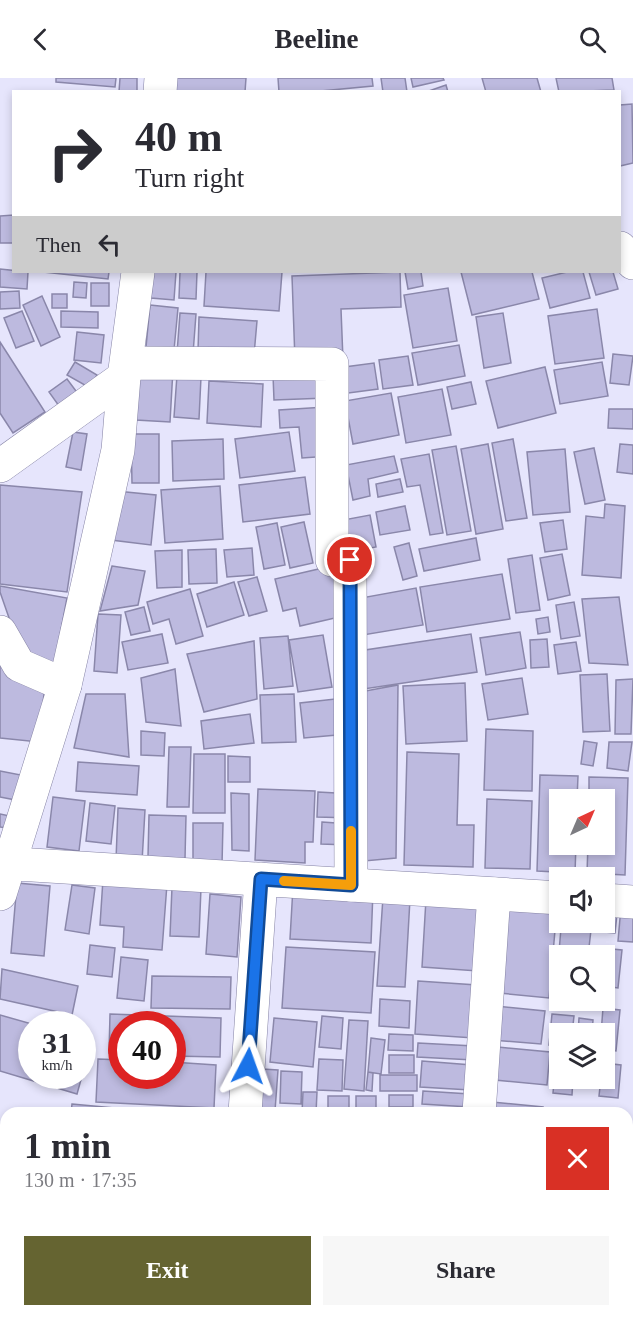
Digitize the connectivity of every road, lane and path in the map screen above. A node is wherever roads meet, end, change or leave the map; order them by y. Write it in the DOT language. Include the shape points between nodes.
graph roads {
  1 [pos="621,249"];
  2 [pos="633,263"];
  3 [pos="138,273"];
  4 [pos="125,370"];
  5 [pos="0,466"];
  6 [pos="0,632"];
  7 [pos="65,685"];
  8 [pos="3,874"];
  9 [pos="261,879"];
  10 [pos="351,885"];
  11 [pos="494,894"];
  12 [pos="549,897"];
  13 [pos="615,901"];
  14 [pos="633,902"];
  15 [pos="245,1107"];
  16 [pos="479,1107"];
  1 -- 2 [label="street"];
  3 -- 4 [label="street"];
  4 -- 5 [label="street"];
  4 -- 7 [label="street" via="118,450"];
  4 -- 10 [label="street" via="332,364 332,560 350,560"];
  6 -- 7 [label="street" via="19,665"];
  7 -- 8 [label="street"];
  8 -- 9 [label="street"];
  9 -- 10 [label="street"];
  9 -- 15 [label="street"];
  10 -- 11 [label="street"];
  11 -- 12 [label="street"];
  11 -- 16 [label="street"];
  13 -- 14 [label="street"];
}
